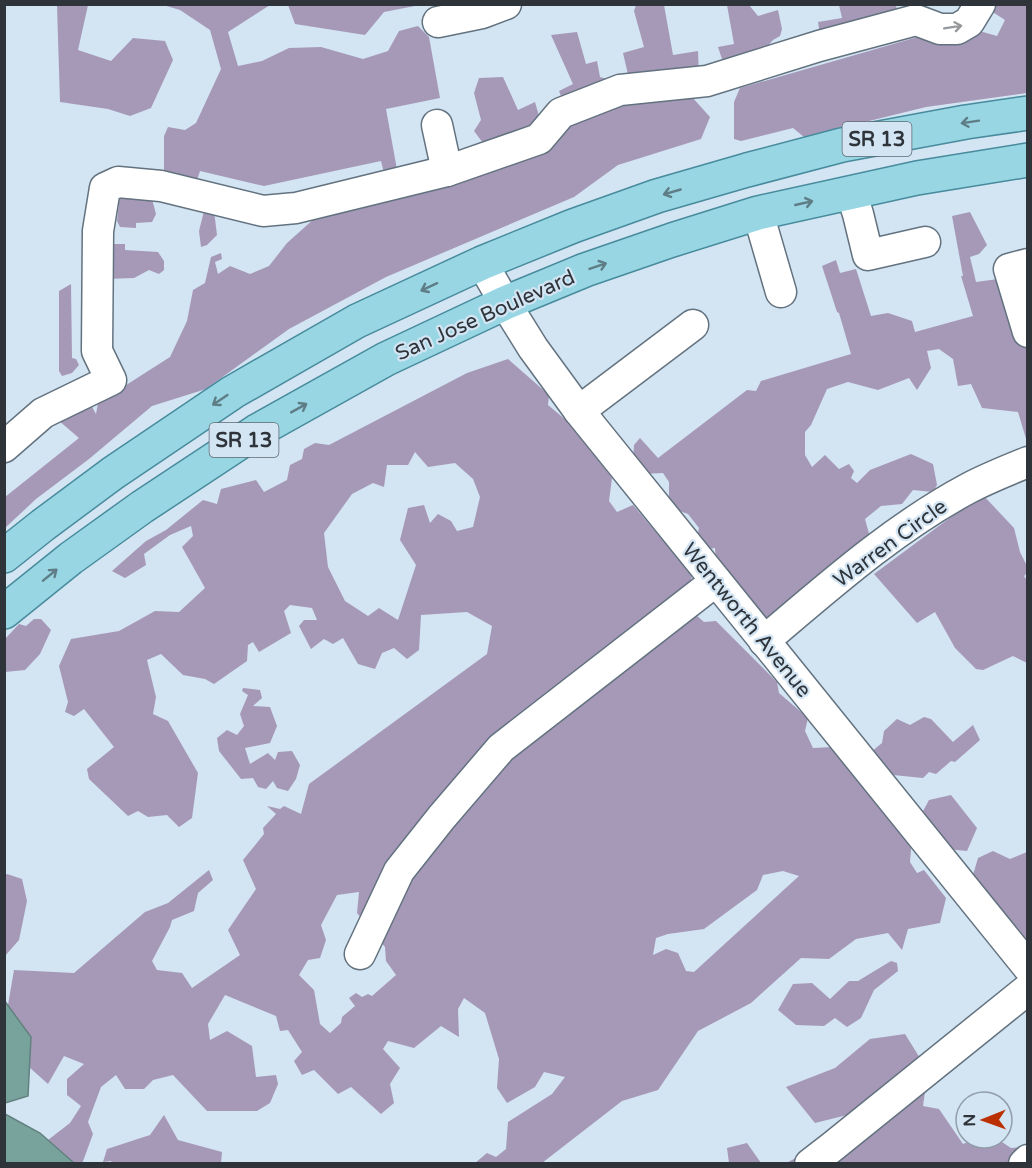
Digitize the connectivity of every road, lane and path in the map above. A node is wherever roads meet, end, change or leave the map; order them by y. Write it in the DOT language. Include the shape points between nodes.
graph roads {
  1 [pos="506,4"];
  2 [pos="980,4"];
  3 [pos="915,12"];
  4 [pos="438,22"];
  5 [pos="1028,113"];
  6 [pos="437,125"];
  7 [pos="1028,143"];
  8 [pos="1028,160"];
  9 [pos="447,171"];
  10 [pos="851,192"];
  11 [pos="758,213"];
  12 [pos="925,242"];
  13 [pos="482,263"];
  14 [pos="1018,267"];
  15 [pos="781,292"];
  16 [pos="505,303"];
  17 [pos="693,325"];
  18 [pos="1028,332"];
  19 [pos="579,411"];
  20 [pos="4,447"];
  21 [pos="1028,462"];
  22 [pos="4,556"];
  23 [pos="716,581"];
  24 [pos="4,612"];
  25 [pos="764,641"];
  26 [pos="360,954"];
  27 [pos="1028,967"];
  28 [pos="1028,989"];
  29 [pos="1028,1161"];
  30 [pos="810,1164"];
  31 [pos="1024,1164"];
  1 -- 4 [label="street"];
  3 -- 2 [label="street, one-way" via="940,29 957,29 969,22"];
  3 -- 9 [label="street" via="707,81 620,90 561,113 539,139"];
  5 -- 13 [label="main road, SR 13, one-way" via="842,145 747,170 646,200"];
  6 -- 9 [label="street"];
  7 -- 10 [label="main road" via="860,172"];
  8 -- 10 [label="main road, San Jose Boulevard / SR 13"];
  9 -- 20 [label="street" via="296,208 263,211 161,186 118,183 105,188 98,231 97,351 111,380 43,413"];
  11 -- 10 [label="main road, San Jose Boulevard / SR 13, one-way"];
  10 -- 12 [label="street" via="868,255"];
  11 -- 15 [label="street"];
  16 -- 11 [label="main road, San Jose Boulevard / SR 13, one-way" via="607,263"];
  13 -- 16 [label="street, Wentworth Avenue"];
  13 -- 22 [label="main road, SR 13, one-way" via="357,321 232,392 113,473"];
  14 -- 18 [label="street"];
  16 -- 19 [label="street, Wentworth Avenue"];
  24 -- 16 [label="main road, San Jose Boulevard / SR 13, one-way" via="133,513 257,431 386,359"];
  17 -- 19 [label="street"];
  19 -- 23 [label="street, Wentworth Avenue"];
  21 -- 25 [label="street, Warren Circle" via="969,488 909,525"];
  23 -- 25 [label="street, Wentworth Avenue"];
  23 -- 26 [label="street" via="501,748 399,871"];
  25 -- 27 [label="street, Wentworth Avenue"];
  28 -- 30 [label="street"];
  29 -- 31 [label="street"];
}
